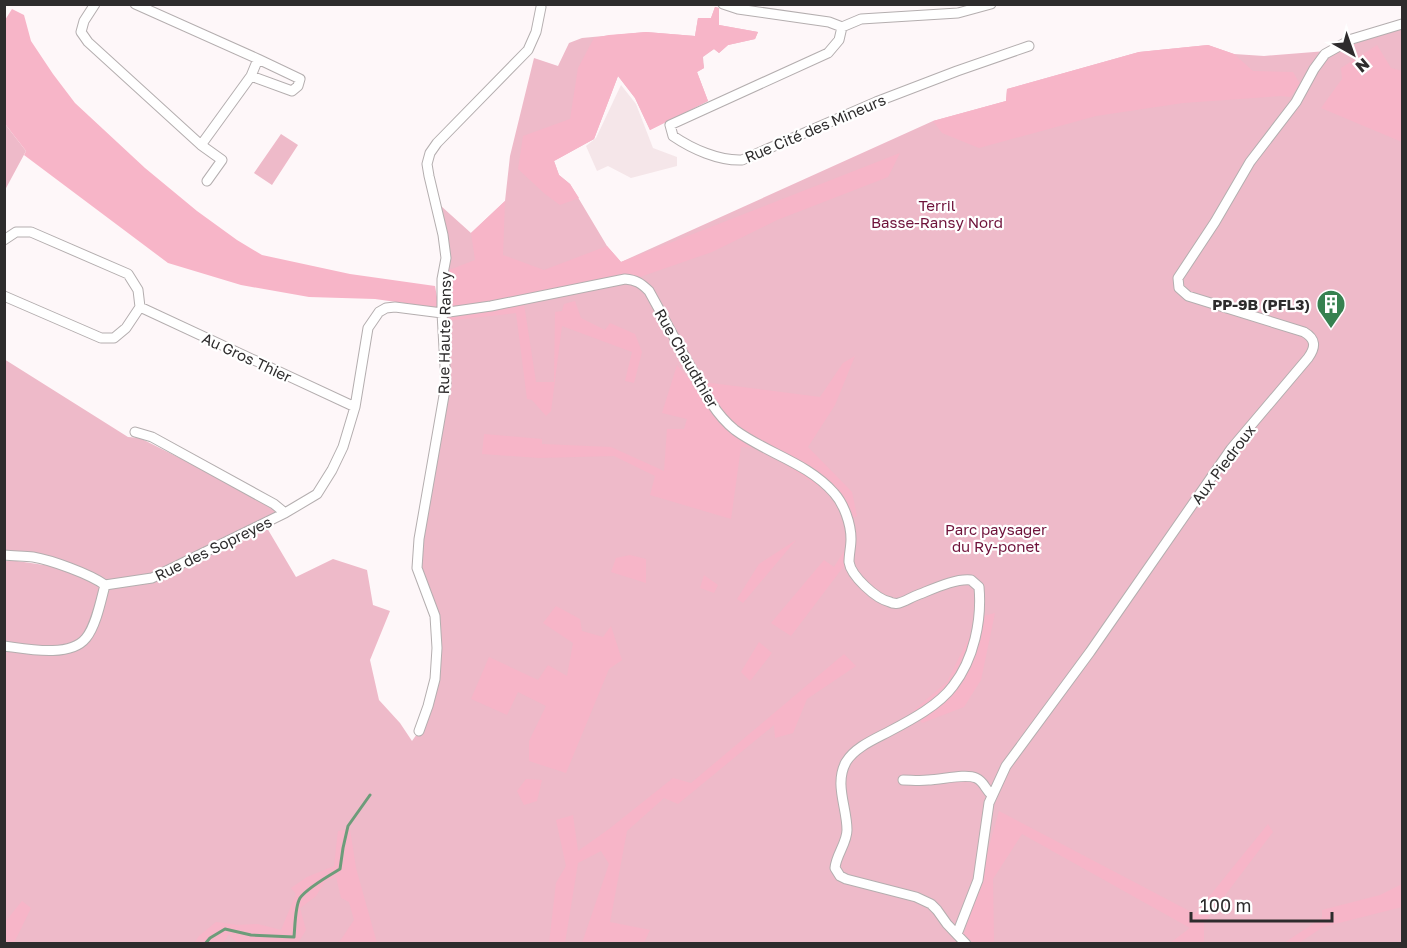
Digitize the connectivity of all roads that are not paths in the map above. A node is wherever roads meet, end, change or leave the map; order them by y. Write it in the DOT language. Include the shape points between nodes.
graph roads {
  1 [pos="95,4"];
  2 [pos="135,4"];
  3 [pos="723,4"];
  4 [pos="991,4"];
  5 [pos="543,5"];
  6 [pos="156,8"];
  7 [pos="1402,24"];
  8 [pos="842,27"];
  9 [pos="1029,46"];
  10 [pos="258,59"];
  11 [pos="251,76"];
  12 [pos="201,145"];
  13 [pos="207,181"];
  14 [pos="4,240"];
  15 [pos="4,296"];
  16 [pos="140,308"];
  17 [pos="442,313"];
  18 [pos="355,407"];
  19 [pos="135,432"];
  20 [pos="285,513"];
  21 [pos="4,555"];
  22 [pos="105,585"];
  23 [pos="4,646"];
  24 [pos="419,731"];
  25 [pos="903,780"];
  26 [pos="992,795"];
  27 [pos="957,934"];
  28 [pos="966,944"];
  1 -- 12 [label="street" via="81,32 88,42"];
  2 -- 6 [label="street"];
  3 -- 8 [label="street"];
  4 -- 8 [label="street" via="958,13 861,19"];
  5 -- 17 [label="street, Rue Haute Ransy" via="525,54 436,142 430,153 429,176 446,258"];
  6 -- 10 [label="street"];
  7 -- 26 [label="street, Aux Piedroux" via="1352,39 1324,54 1296,102 1250,162 1178,278 1179,288 1188,296 1304,332 1312,338 1314,348 1231,449 1006,766"];
  8 -- 9 [label="street, Rue Cité des Mineurs" via="839,40 828,53 670,125 673,136 700,151 732,161 742,160 876,102"];
  10 -- 11 [label="street"];
  10 -- 11 [label="street" via="300,79 292,91"];
  11 -- 12 [label="street"];
  12 -- 13 [label="street" via="222,160"];
  14 -- 16 [label="street" via="16,232 31,232 128,274 138,291"];
  15 -- 16 [label="street" via="101,338 114,338"];
  16 -- 18 [label="street, Au Gros Thier"];
  17 -- 18 [label="street, Rue des Sopreyes" via="395,307 379,312 368,328"];
  17 -- 24 [label="street, Rue Haute Ransy" via="446,384 417,568 435,616 437,648 435,679"];
  17 -- 27 [label="street, Rue Chaudthier" via="635,280 649,291 701,386 725,421 757,444 822,480 836,494 851,536 849,564 862,583 888,602 898,604 965,579 975,582 979,604 974,642 952,687 924,710 856,751 845,765 841,790 847,829 835,863 837,872 846,879 931,904"];
  18 -- 20 [label="street, Rue des Sopreyes" via="343,447 317,494"];
  19 -- 20 [label="street, Rue des Sopreyes" via="152,437"];
  20 -- 22 [label="street, Rue des Sopreyes" via="152,578"];
  21 -- 22 [label="street" via="34,557"];
  22 -- 23 [label="street" via="86,638 73,648 40,651"];
  25 -- 26 [label="street" via="966,775 982,782"];
  26 -- 27 [label="street, Aux Piedroux" via="978,880"];
  27 -- 28 [label="street"];
}
